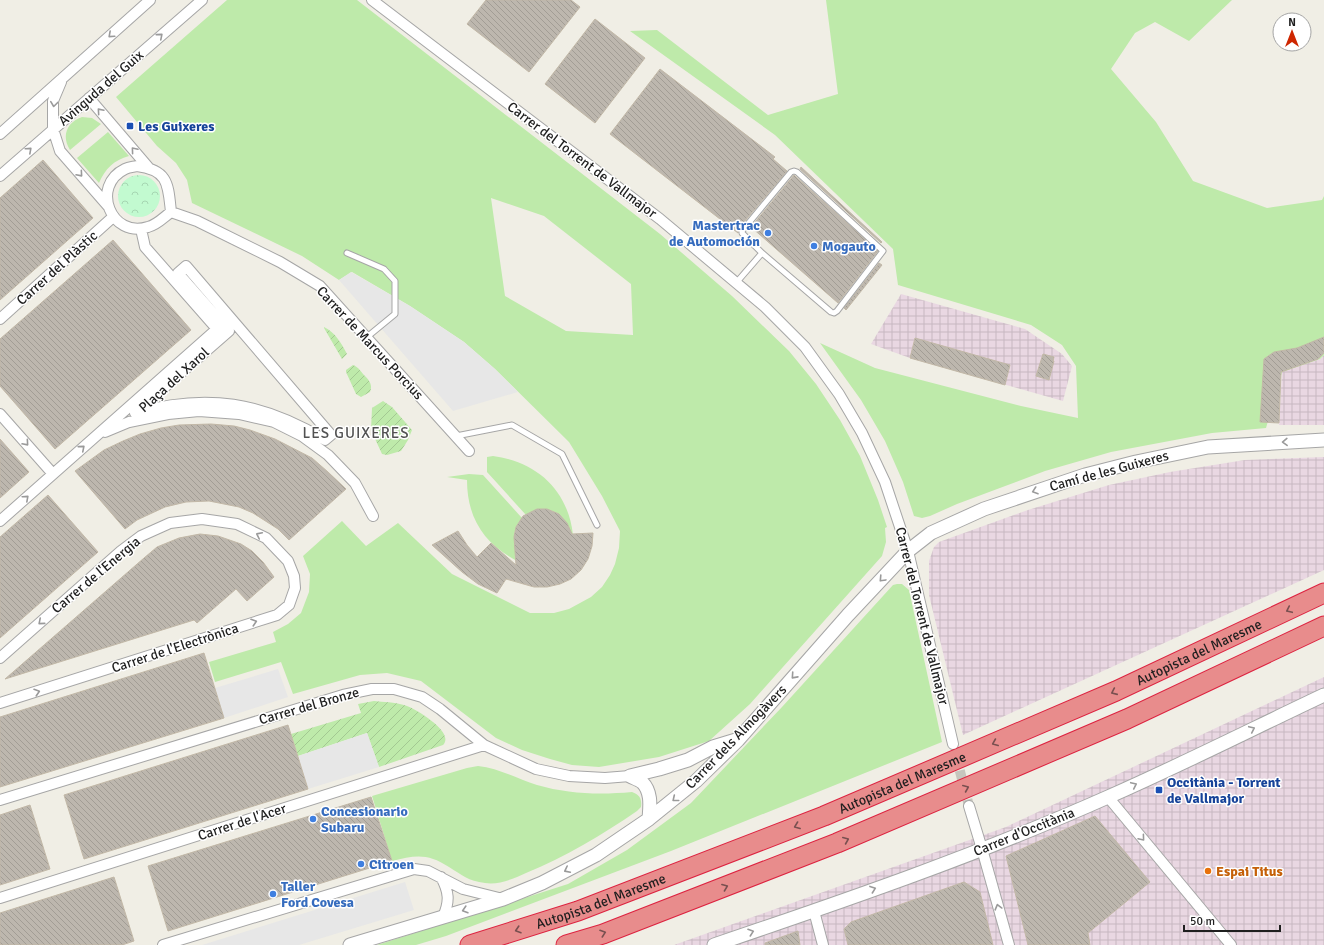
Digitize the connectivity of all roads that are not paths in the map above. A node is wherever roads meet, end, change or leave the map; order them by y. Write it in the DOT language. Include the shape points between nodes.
graph roads {
  1 [pos="150,0"];
  2 [pos="202,0"];
  3 [pos="372,0"];
  4 [pos="62,80"];
  5 [pos="89,98"];
  6 [pos="53,129"];
  7 [pos="0,134"];
  8 [pos="148,167"];
  9 [pos="0,176"];
  10 [pos="108,206"];
  11 [pos="171,212"];
  12 [pos="114,217"];
  13 [pos="141,229"];
  14 [pos="762,253"];
  15 [pos="348,254"];
  16 [pos="178,273"];
  17 [pos="736,283"];
  18 [pos="0,319"];
  19 [pos="367,337"];
  20 [pos="0,414"];
  21 [pos="96,436"];
  22 [pos="456,436"];
  23 [pos="1324,440"];
  24 [pos="469,451"];
  25 [pos="52,474"];
  26 [pos="373,516"];
  27 [pos="0,521"];
  28 [pos="597,525"];
  29 [pos="908,551"];
  30 [pos="288,560"];
  31 [pos="1324,593"];
  32 [pos="1324,626"];
  33 [pos="0,658"];
  34 [pos="1324,696"];
  35 [pos="0,699"];
  36 [pos="13,700"];
  37 [pos="0,704"];
  38 [pos="738,740"];
  39 [pos="953,744"];
  40 [pos="484,745"];
  41 [pos="630,776"];
  42 [pos="1108,797"];
  43 [pos="0,800"];
  44 [pos="969,806"];
  45 [pos="649,819"];
  46 [pos="982,849"];
  47 [pos="441,877"];
  48 [pos="0,898"];
  49 [pos="503,898"];
  50 [pos="814,911"];
  51 [pos="443,916"];
  52 [pos="1229,944"];
  53 [pos="163,945"];
  54 [pos="350,945"];
  55 [pos="470,945"];
  56 [pos="566,945"];
  57 [pos="714,945"];
  58 [pos="823,945"];
  59 [pos="1009,945"];
  1 -- 4 [label="street, one-way"];
  5 -- 2 [label="street, Avinguda del Guix, one-way"];
  3 -- 17 [label="street, Carrer del Torrent de Vallmajor" via="660,219"];
  4 -- 6 [label="street, one-way" via="54,101"];
  4 -- 7 [label="street"];
  5 -- 6 [label="street, Avinguda del Guix"];
  8 -- 5 [label="street, one-way"];
  9 -- 6 [label="street, Avinguda del Guix, one-way"];
  6 -- 10 [label="street, one-way" via="60,151"];
  8 -- 10 [label="street" via="126,168 116,174 107,194"];
  8 -- 11 [label="street" via="163,177 168,185"];
  10 -- 12 [label="street"];
  11 -- 13 [label="street" via="156,224"];
  11 -- 19 [label="street, Carrer de Marcus Porcius" via="197,221 280,262 320,286"];
  12 -- 13 [label="street" via="121,224"];
  12 -- 18 [label="street, Carrer del Plàstic"];
  13 -- 21 [label="street" via="145,247 217,329"];
  14 -- 14 [label="lane" via="742,235 742,231 794,171 883,251 834,313"];
  14 -- 17 [label="lane"];
  15 -- 19 [label="lane" via="384,269 395,281 394,314"];
  16 -- 16 [label="street, Plaça del Xarol" via="186,266 332,435 325,440 288,420 239,405 190,402 135,413 229,331"];
  17 -- 29 [label="street, Carrer del Torrent de Vallmajor" via="765,307 805,347 839,394 862,433 885,482"];
  19 -- 22 [label="street, Carrer de Marcus Porcius"];
  20 -- 25 [label="street, one-way"];
  25 -- 21 [label="street, one-way"];
  21 -- 26 [label="street" via="129,422 199,411 239,414 274,422 302,436 328,456 355,483"];
  22 -- 24 [label="street, Carrer de Marcus Porcius"];
  22 -- 28 [label="lane" via="512,425 562,454"];
  23 -- 29 [label="street, Camí de les Guixeres, one-way" via="1208,447 1085,475 984,508 931,533"];
  27 -- 25 [label="street, one-way"];
  29 -- 38 [label="street, Carrer dels Almogàvers, one-way"];
  29 -- 39 [label="street, Carrer del Torrent de Vallmajor"];
  30 -- 33 [label="street, Carrer de l'Energia, one-way" via="266,538 237,524 202,519 170,523 141,536 121,551"];
  36 -- 30 [label="street, Carrer de l'Electrònica, one-way" via="277,615 289,605 295,588"];
  31 -- 55 [label="highway, Autopista del Maresme, one-way" via="1116,691 824,816 578,911"];
  56 -- 32 [label="highway, one-way" via="603,934 837,843 1127,719"];
  42 -- 34 [label="street, Carrer d'Occitània, one-way"];
  35 -- 36 [label="street, Carrer de l'Electrònica"];
  36 -- 37 [label="street, Carrer de l'Electrònica"];
  38 -- 41 [label="street" via="713,747 688,760"];
  38 -- 45 [label="street, Carrer dels Almogàvers, one-way" via="696,781"];
  40 -- 41 [label="street, Carrer del Bronze" via="536,769 569,776"];
  40 -- 43 [label="street, Carrer del Bronze" via="422,697 394,689 372,689 342,695"];
  40 -- 48 [label="street, Carrer de l'Acer"];
  41 -- 45 [label="street" via="641,782 649,794"];
  42 -- 46 [label="street, Carrer d'Occitània"];
  42 -- 52 [label="street, one-way"];
  44 -- 46 [label="street"];
  45 -- 49 [label="street, Carrer dels Almogàvers, one-way" via="596,855 542,883"];
  50 -- 46 [label="street, Carrer d'Occitània, one-way"];
  59 -- 46 [label="street, one-way"];
  47 -- 49 [label="street" via="478,893"];
  47 -- 51 [label="street" via="446,888 448,906"];
  47 -- 53 [label="street" via="428,871 414,869"];
  49 -- 51 [label="street, Carrer dels Almogàvers, one-way"];
  57 -- 50 [label="street, Carrer d'Occitània, one-way"];
  50 -- 58 [label="street"];
  51 -- 54 [label="street, Carrer dels Almogàvers"];
}
